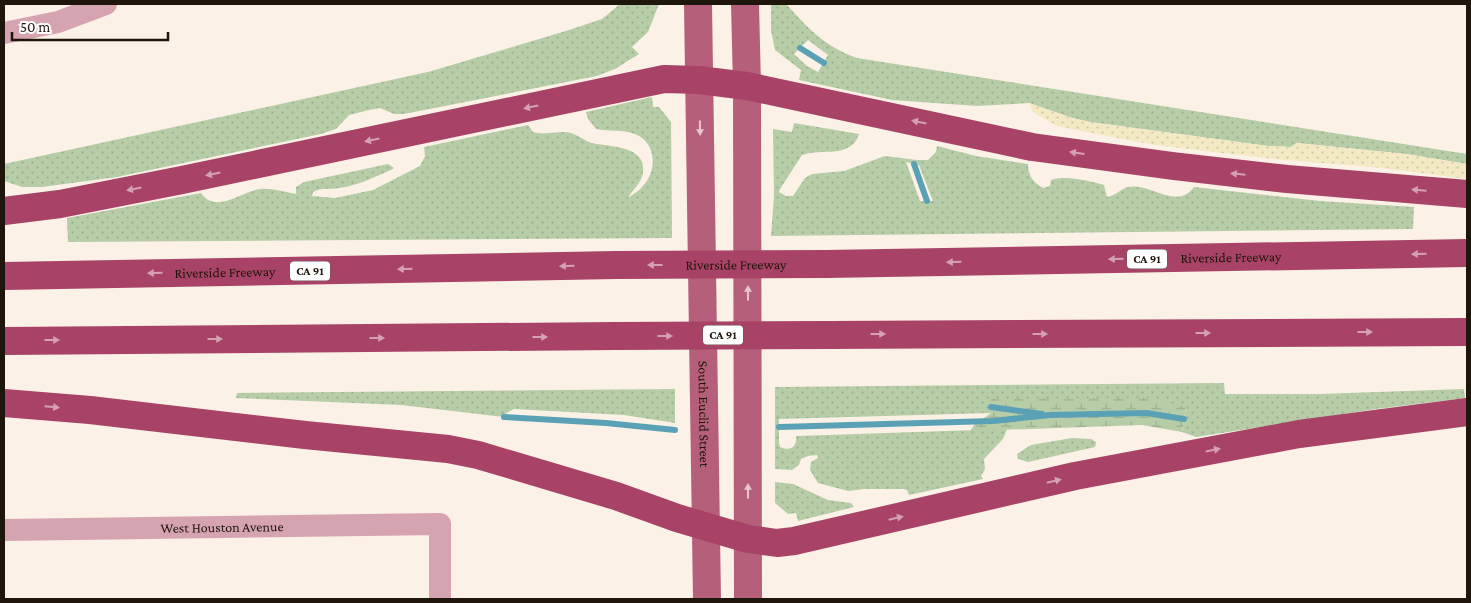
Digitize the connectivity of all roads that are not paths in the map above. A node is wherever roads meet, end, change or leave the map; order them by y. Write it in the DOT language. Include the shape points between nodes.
graph roads {
  1 [pos="106,4"];
  2 [pos="698,4"];
  3 [pos="746,4"];
  4 [pos="4,33"];
  5 [pos="699,80"];
  6 [pos="747,86"];
  7 [pos="1467,194"];
  8 [pos="4,211"];
  9 [pos="1467,253"];
  10 [pos="4,276"];
  11 [pos="1467,332"];
  12 [pos="4,340"];
  13 [pos="4,403"];
  14 [pos="1467,412"];
  15 [pos="706,526"];
  16 [pos="4,530"];
  17 [pos="748,539"];
  18 [pos="440,599"];
  19 [pos="707,599"];
  20 [pos="748,599"];
  1 -- 4 [label="street" via="58,22"];
  2 -- 5 [label="main road, South Euclid Street"];
  3 -- 6 [label="main road"];
  5 -- 6 [label="highway"];
  5 -- 8 [label="highway, one-way" via="664,79 164,184"];
  5 -- 15 [label="main road, South Euclid Street, one-way"];
  7 -- 6 [label="highway, one-way" via="1277,178 1032,147"];
  17 -- 6 [label="main road, one-way"];
  9 -- 10 [label="highway, Riverside Freeway / CA 91, one-way, bridge"];
  12 -- 11 [label="highway, CA 91, one-way, bridge"];
  13 -- 15 [label="highway, one-way" via="448,449 486,457"];
  17 -- 14 [label="highway, one-way" via="777,543 794,541 1075,476 1299,434"];
  15 -- 17 [label="highway"];
  15 -- 19 [label="main road, South Euclid Street"];
  16 -- 18 [label="street, West Houston Avenue" via="440,524"];
  17 -- 20 [label="main road"];
}
